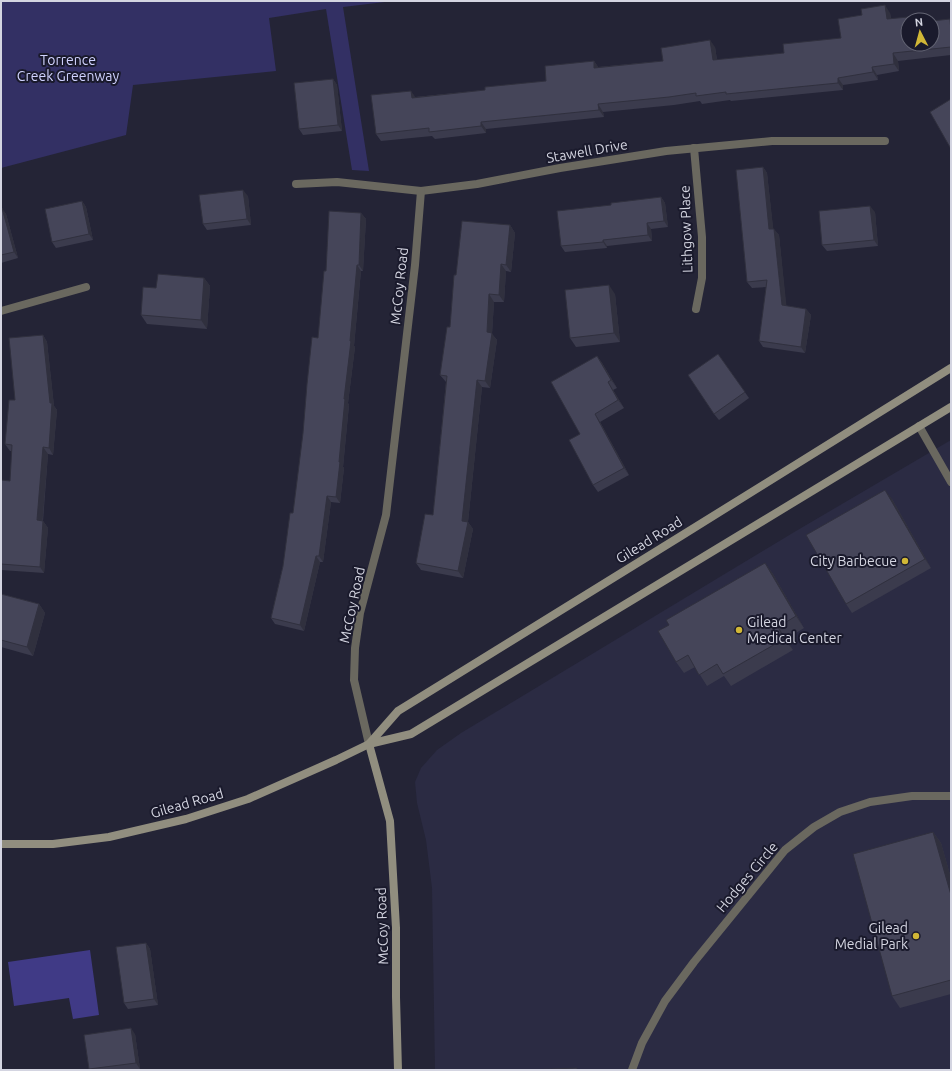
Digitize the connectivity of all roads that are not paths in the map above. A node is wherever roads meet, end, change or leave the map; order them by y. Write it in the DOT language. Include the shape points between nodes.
graph roads {
  1 [pos="885,141"];
  2 [pos="694,148"];
  3 [pos="296,184"];
  4 [pos="421,191"];
  5 [pos="86,287"];
  6 [pos="696,309"];
  7 [pos="1,311"];
  8 [pos="951,368"];
  9 [pos="951,406"];
  10 [pos="918,426"];
  11 [pos="951,482"];
  12 [pos="369,744"];
  13 [pos="951,796"];
  14 [pos="1,844"];
  15 [pos="398,1070"];
  16 [pos="632,1070"];
  1 -- 2 [label="street, Stawell Drive" via="772,141"];
  2 -- 4 [label="street, Stawell Drive"];
  2 -- 6 [label="street, Lithgow Place" via="702,237 702,278"];
  3 -- 4 [label="street, Stawell Drive" via="337,182"];
  4 -- 12 [label="street, McCoy Road" via="386,515 360,613 355,648 354,680"];
  5 -- 7 [label="street"];
  8 -- 12 [label="main road, Gilead Road" via="398,711"];
  9 -- 10 [label="main road, Gilead Road"];
  10 -- 11 [label="street"];
  10 -- 12 [label="main road, Gilead Road" via="411,734"];
  12 -- 14 [label="main road, Gilead Road" via="248,799 186,820 109,837 53,844"];
  12 -- 15 [label="main road, McCoy Road" via="390,821 396,928"];
  13 -- 16 [label="street, Hodges Circle" via="912,796 870,802 840,812 814,827 785,850 665,1000 642,1043"];
}
